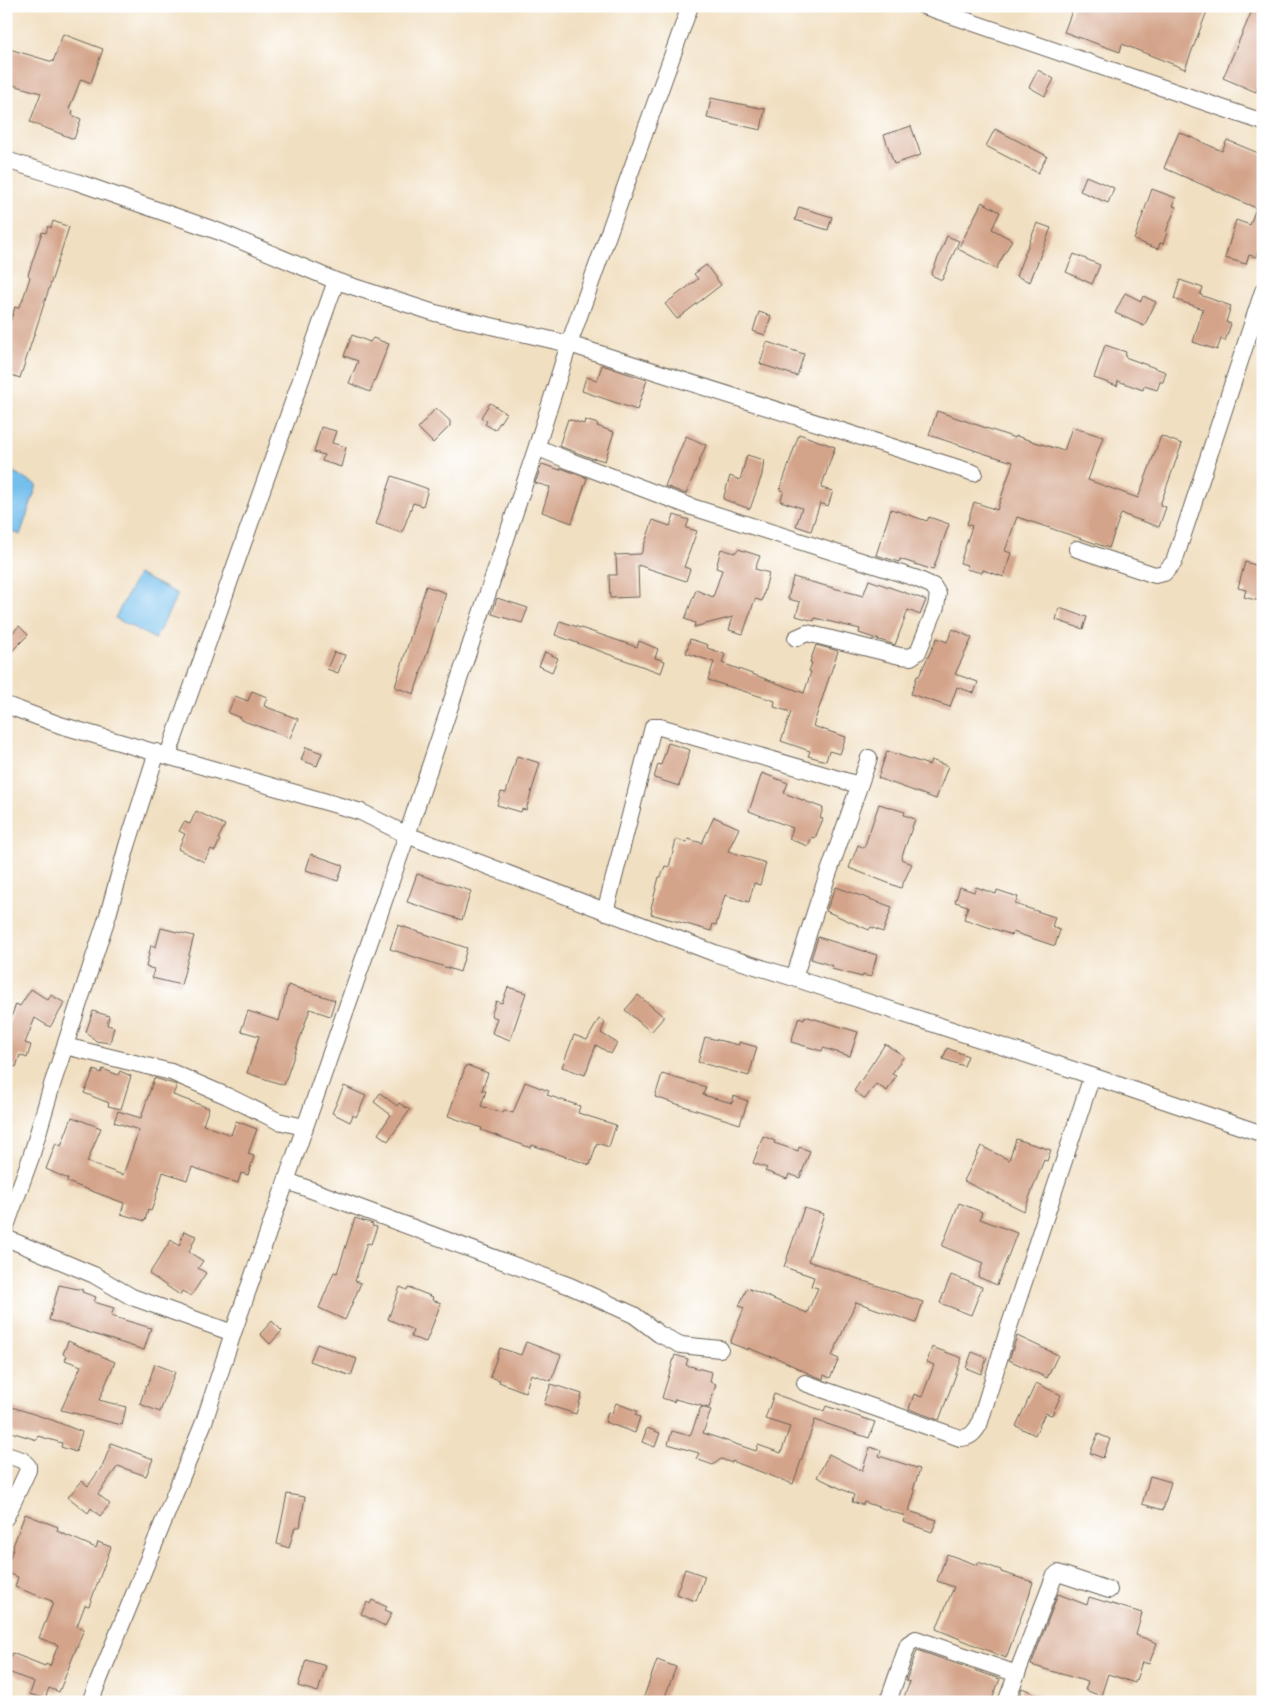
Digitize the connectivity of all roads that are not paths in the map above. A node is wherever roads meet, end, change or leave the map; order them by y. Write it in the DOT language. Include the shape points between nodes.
graph roads {
  1 [pos="690,6"];
  2 [pos="924,6"];
  3 [pos="1263,122"];
  4 [pos="6,160"];
  5 [pos="336,281"];
  6 [pos="1263,291"];
  7 [pos="569,344"];
  8 [pos="536,449"];
  9 [pos="974,473"];
  10 [pos="1077,549"];
  11 [pos="796,638"];
  12 [pos="6,705"];
  13 [pos="163,754"];
  14 [pos="869,758"];
  15 [pos="859,786"];
  16 [pos="407,835"];
  17 [pos="604,912"];
  18 [pos="794,978"];
  19 [pos="65,1046"];
  20 [pos="1092,1076"];
  21 [pos="304,1127"];
  22 [pos="1263,1134"];
  23 [pos="287,1181"];
  24 [pos="6,1226"];
  25 [pos="6,1238"];
  26 [pos="233,1332"];
  27 [pos="720,1349"];
  28 [pos="805,1383"];
  29 [pos="6,1455"];
  30 [pos="6,1517"];
  31 [pos="1109,1590"];
  32 [pos="1017,1674"];
  33 [pos="90,1702"];
  34 [pos="888,1702"];
  35 [pos="1006,1702"];
  1 -- 7 [label="street"];
  2 -- 3 [label="street"];
  4 -- 5 [label="street" via="220,232"];
  5 -- 7 [label="street" via="435,313"];
  5 -- 13 [label="street"];
  6 -- 10 [label="street" via="1174,562 1164,573 1156,575"];
  7 -- 8 [label="street"];
  7 -- 9 [label="street"];
  8 -- 11 [label="street" via="692,507 915,578 933,586 938,594 918,652 910,657 808,633"];
  8 -- 16 [label="street"];
  12 -- 13 [label="street" via="60,725"];
  13 -- 16 [label="street" via="361,812"];
  13 -- 19 [label="street" via="127,846"];
  14 -- 15 [label="street"];
  15 -- 17 [label="street" via="653,727"];
  15 -- 18 [label="street"];
  16 -- 17 [label="street"];
  16 -- 21 [label="street"];
  17 -- 18 [label="street" via="717,954"];
  18 -- 20 [label="street"];
  19 -- 21 [label="street" via="171,1072 278,1121"];
  19 -- 24 [label="street"];
  20 -- 22 [label="street"];
  20 -- 28 [label="street" via="974,1433 960,1438"];
  21 -- 23 [label="street"];
  23 -- 26 [label="street"];
  23 -- 27 [label="street" via="570,1286 634,1315 659,1334 681,1345"];
  25 -- 26 [label="street" via="85,1271 132,1297"];
  26 -- 33 [label="street" via="204,1422"];
  29 -- 30 [label="street" via="22,1460 28,1470"];
  31 -- 32 [label="street" via="1058,1574 1051,1583"];
  32 -- 34 [label="street" via="916,1639 908,1644"];
  32 -- 35 [label="street"];
}
